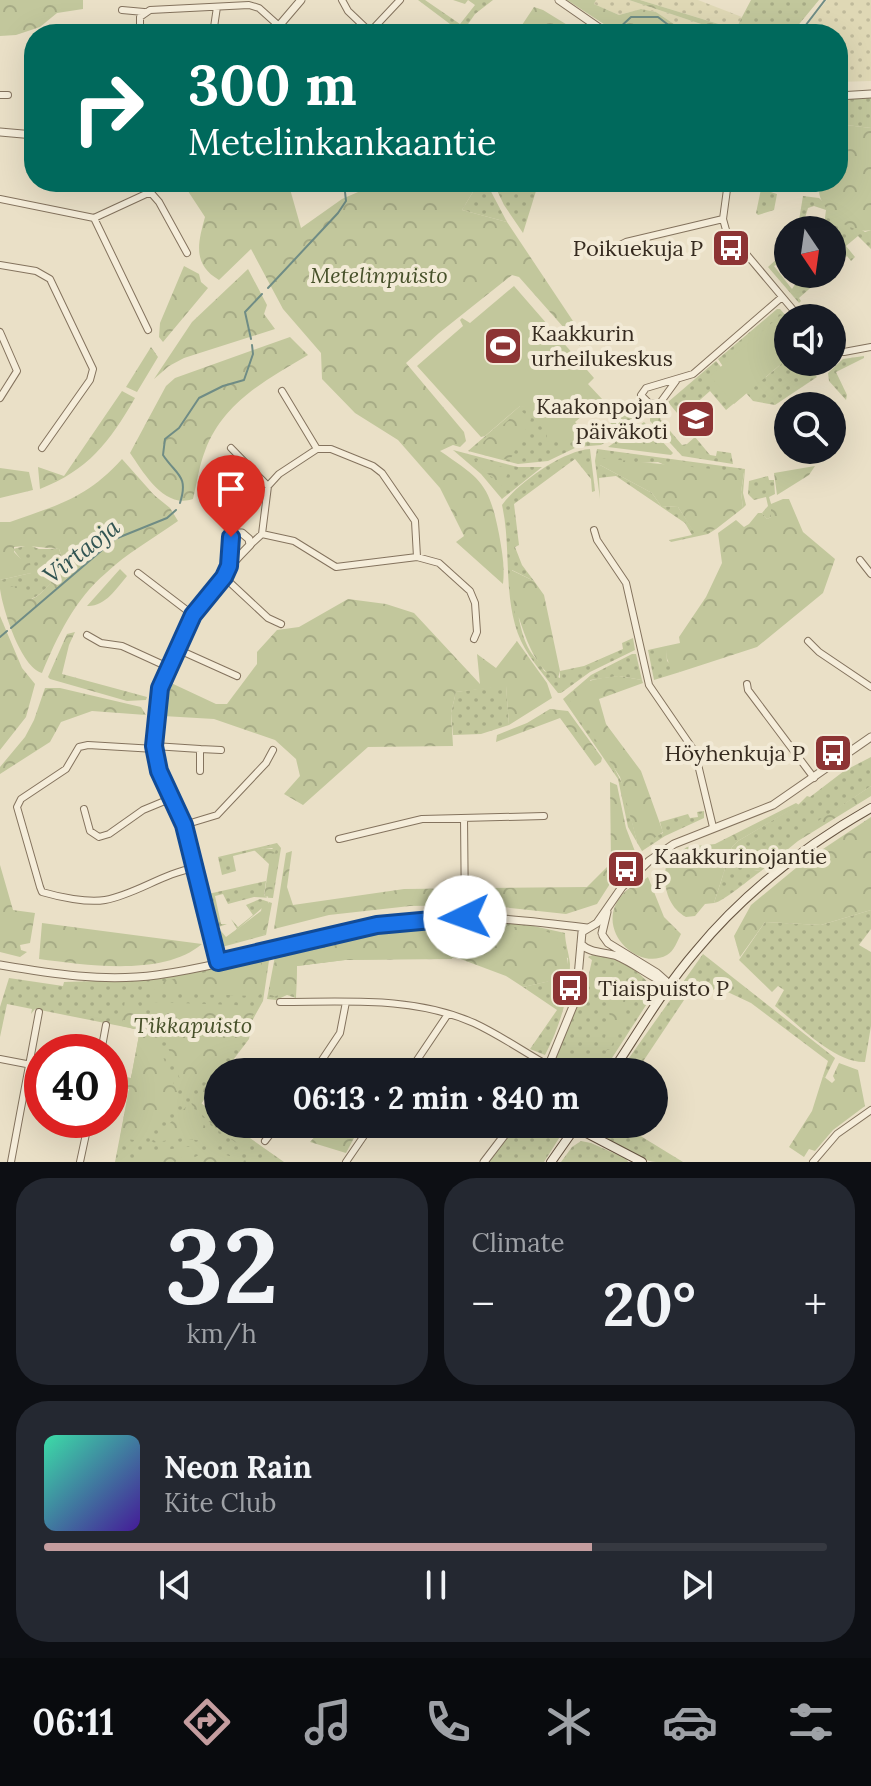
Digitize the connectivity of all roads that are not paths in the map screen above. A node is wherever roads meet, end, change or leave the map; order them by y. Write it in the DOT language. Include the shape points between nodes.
graph roads {
  1 [pos="301,0"];
  2 [pos="342,0"];
  3 [pos="400,0"];
  4 [pos="559,0"];
  5 [pos="217,7"];
  6 [pos="122,10"];
  7 [pos="144,12"];
  8 [pos="139,24"];
  9 [pos="214,24"];
  10 [pos="277,24"];
  11 [pos="281,24"];
  12 [pos="360,24"];
  13 [pos="377,24"];
  14 [pos="594,24"];
  15 [pos="871,94"];
  16 [pos="848,95"];
  17 [pos="0,135"];
  18 [pos="24,135"];
  19 [pos="727,192"];
  20 [pos="0,199"];
  21 [pos="94,218"];
  22 [pos="723,219"];
  23 [pos="618,246"];
  24 [pos="187,253"];
  25 [pos="0,265"];
  26 [pos="782,297"];
  27 [pos="788,304"];
  28 [pos="148,330"];
  29 [pos="0,332"];
  30 [pos="871,347"];
  31 [pos="846,352"];
  32 [pos="676,381"];
  33 [pos="282,391"];
  34 [pos="0,398"];
  35 [pos="42,448"];
  36 [pos="231,448"];
  37 [pos="317,449"];
  38 [pos="268,486"];
  39 [pos="594,530"];
  40 [pos="262,534"];
  41 [pos="250,545"];
  42 [pos="417,557"];
  43 [pos="860,560"];
  44 [pos="229,566"];
  45 [pos="138,573"];
  46 [pos="871,574"];
  47 [pos="224,577"];
  48 [pos="193,615"];
  49 [pos="281,624"];
  50 [pos="87,635"];
  51 [pos="474,639"];
  52 [pos="808,641"];
  53 [pos="177,649"];
  54 [pos="168,667"];
  55 [pos="237,676"];
  56 [pos="747,684"];
  57 [pos="871,687"];
  58 [pos="871,737"];
  59 [pos="154,748"];
  60 [pos="200,749"];
  61 [pos="221,750"];
  62 [pos="273,750"];
  63 [pos="200,771"];
  64 [pos="814,778"];
  65 [pos="172,798"];
  66 [pos="871,808"];
  67 [pos="84,809"];
  68 [pos="544,816"];
  69 [pos="464,818"];
  70 [pos="184,825"];
  71 [pos="713,827"];
  72 [pos="339,839"];
  73 [pos="195,868"];
  74 [pos="608,908"];
  75 [pos="465,917"];
  76 [pos="546,924"];
  77 [pos="590,928"];
  78 [pos="603,935"];
  79 [pos="580,942"];
  80 [pos="593,951"];
  81 [pos="218,962"];
  82 [pos="0,965"];
  83 [pos="580,973"];
  84 [pos="670,985"];
  85 [pos="280,1002"];
  86 [pos="346,1002"];
  87 [pos="39,1012"];
  88 [pos="448,1014"];
  89 [pos="106,1025"];
  90 [pos="35,1034"];
  91 [pos="104,1034"];
  92 [pos="323,1058"];
  93 [pos="418,1058"];
  94 [pos="530,1058"];
  95 [pos="552,1058"];
  96 [pos="621,1058"];
  97 [pos="0,1059"];
  98 [pos="24,1064"];
  99 [pos="24,1092"];
  100 [pos="871,1110"];
  101 [pos="85,1138"];
  102 [pos="267,1138"];
  103 [pos="362,1138"];
  104 [pos="502,1138"];
  105 [pos="568,1138"];
  106 [pos="598,1138"];
  107 [pos="265,1141"];
  108 [pos="11,1162"];
  109 [pos="80,1162"];
  110 [pos="346,1162"];
  111 [pos="484,1162"];
  112 [pos="551,1162"];
  113 [pos="642,1162"];
  114 [pos="813,1162"];
  1 -- 11 [label="street"];
  2 -- 12 [label="street"];
  3 -- 13 [label="street"];
  4 -- 14 [label="street"];
  5 -- 7 [label="street"];
  5 -- 9 [label="street"];
  5 -- 10 [label="street" via="255,6"];
  6 -- 7 [label="street"];
  7 -- 8 [label="street"];
  15 -- 16 [label="street"];
  17 -- 18 [label="street"];
  19 -- 22 [label="street"];
  20 -- 21 [label="street"];
  21 -- 24 [label="street" via="152,194"];
  21 -- 28 [label="street"];
  22 -- 23 [label="street"];
  22 -- 26 [label="street" via="728,233"];
  25 -- 35 [label="street" via="50,279 93,369"];
  26 -- 27 [label="street"];
  26 -- 32 [label="street" via="693,374"];
  29 -- 34 [label="street" via="17,371"];
  30 -- 31 [label="street"];
  32 -- 32 [label="street" via="646,388 641,395 655,404"];
  33 -- 37 [label="street"];
  36 -- 38 [label="street"];
  37 -- 38 [label="street"];
  37 -- 42 [label="street" via="331,449 382,473 415,521"];
  38 -- 40 [label="street"];
  39 -- 71 [label="street" via="628,589 649,685 695,752"];
  40 -- 41 [label="street"];
  40 -- 42 [label="street" via="294,541 336,567"];
  41 -- 44 [label="street"];
  41 -- 44 [label="street" via="242,533 232,535"];
  42 -- 51 [label="street" via="439,563 470,591"];
  43 -- 46 [label="street"];
  44 -- 47 [label="street"];
  45 -- 48 [label="street"];
  47 -- 48 [label="street"];
  47 -- 49 [label="street"];
  48 -- 53 [label="street"];
  50 -- 54 [label="street"];
  52 -- 57 [label="street"];
  53 -- 54 [label="street"];
  53 -- 55 [label="street"];
  54 -- 59 [label="street" via="158,695"];
  56 -- 64 [label="street"];
  58 -- 64 [label="street"];
  59 -- 60 [label="street"];
  59 -- 65 [label="street"];
  59 -- 73 [label="street" via="79,747 66,769 21,799 17,807 40,887 51,895 101,901"];
  60 -- 61 [label="street"];
  60 -- 63 [label="street"];
  62 -- 70 [label="street" via="217,815"];
  64 -- 71 [label="street" via="773,805"];
  65 -- 67 [label="street" via="99,837 90,831"];
  65 -- 70 [label="street"];
  66 -- 84 [label="main road" via="809,848 737,907"];
  68 -- 69 [label="street"];
  69 -- 72 [label="street" via="415,820"];
  69 -- 75 [label="street"];
  70 -- 73 [label="street"];
  71 -- 74 [label="street" via="646,862"];
  73 -- 81 [label="street"];
  74 -- 77 [label="street"];
  74 -- 78 [label="street"];
  75 -- 76 [label="street"];
  75 -- 81 [label="street" via="383,924"];
  76 -- 77 [label="street"];
  76 -- 79 [label="street" via="568,931"];
  77 -- 78 [label="street"];
  77 -- 79 [label="street" via="582,932"];
  78 -- 80 [label="street" via="602,945"];
  78 -- 84 [label="street"];
  79 -- 80 [label="street"];
  79 -- 83 [label="street"];
  80 -- 83 [label="street"];
  80 -- 84 [label="street" via="621,958"];
  81 -- 82 [label="street" via="156,975 91,978"];
  83 -- 95 [label="street" via="576,999"];
  84 -- 96 [label="main road"];
  85 -- 86 [label="street"];
  86 -- 88 [label="street" via="415,1006"];
  86 -- 92 [label="street" via="340,1033"];
  87 -- 90 [label="street"];
  88 -- 93 [label="street"];
  88 -- 94 [label="street"];
  89 -- 91 [label="street"];
  97 -- 98 [label="street"];
  99 -- 108 [label="street"];
  100 -- 114 [label="street" via="837,1134"];
  101 -- 109 [label="street"];
  102 -- 107 [label="street"];
  103 -- 110 [label="street"];
  104 -- 111 [label="street"];
  105 -- 112 [label="main road"];
  106 -- 113 [label="main road"];
}
